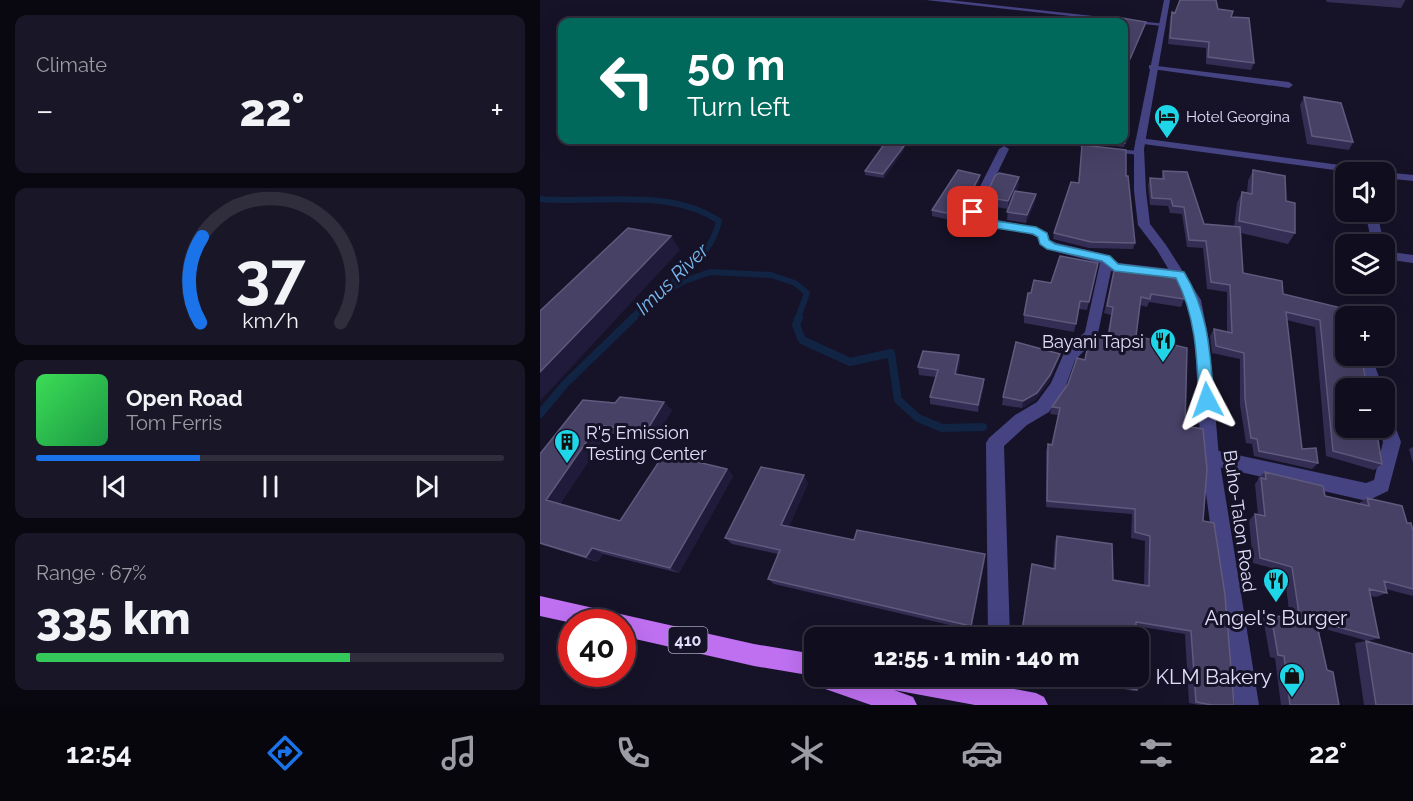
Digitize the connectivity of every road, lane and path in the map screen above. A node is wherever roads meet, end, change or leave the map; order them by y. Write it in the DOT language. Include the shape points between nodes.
graph roads {
  1 [pos="929,0"];
  2 [pos="1167,0"];
  3 [pos="965,2"];
  4 [pos="1108,18"];
  5 [pos="1128,20"];
  6 [pos="1162,24"];
  7 [pos="1152,67"];
  8 [pos="1289,85"];
  9 [pos="1073,144"];
  10 [pos="1140,147"];
  11 [pos="1004,149"];
  12 [pos="1097,149"];
  13 [pos="1108,150"];
  14 [pos="1335,169"];
  15 [pos="1395,176"];
  16 [pos="1413,178"];
  17 [pos="1395,257"];
  18 [pos="1413,260"];
  19 [pos="1115,267"];
  20 [pos="1180,275"];
  21 [pos="1391,438"];
  22 [pos="1210,457"];
  23 [pos="540,606"];
  24 [pos="558,610"];
  25 [pos="999,627"];
  26 [pos="636,628"];
  27 [pos="754,655"];
  28 [pos="804,663"];
  29 [pos="804,672"];
  30 [pos="852,687"];
  31 [pos="1000,687"];
  32 [pos="905,705"];
  33 [pos="1036,705"];
  34 [pos="1247,705"];
  1 -- 3 [label="street"];
  2 -- 6 [label="street, Buho-Talon Road"];
  3 -- 4 [label="street"];
  5 -- 6 [label="street"];
  6 -- 7 [label="street, Buho-Talon Road"];
  7 -- 8 [label="street"];
  7 -- 10 [label="street, Buho-Talon Road"];
  9 -- 12 [label="lane"];
  10 -- 13 [label="lane"];
  10 -- 14 [label="street"];
  10 -- 20 [label="street, Buho-Talon Road" via="1144,225"];
  11 -- 19 [label="street" via="973,212 993,224 1036,231 1052,247 1106,258"];
  15 -- 16 [label="street"];
  17 -- 18 [label="street"];
  19 -- 20 [label="street"];
  19 -- 25 [label="street" via="1105,266 1092,334 1069,357 1058,387 1043,407 995,443"];
  20 -- 22 [label="street, Buho-Talon Road" via="1194,300 1202,342"];
  21 -- 22 [label="street" via="1382,485 1367,492"];
  22 -- 34 [label="street, Buho-Talon Road"];
  23 -- 24 [label="main road"];
  26 -- 27 [label="main road, 410"];
  27 -- 28 [label="main road, 410"];
  27 -- 29 [label="main road, 410"];
  30 -- 32 [label="main road"];
  31 -- 33 [label="main road"];
}
